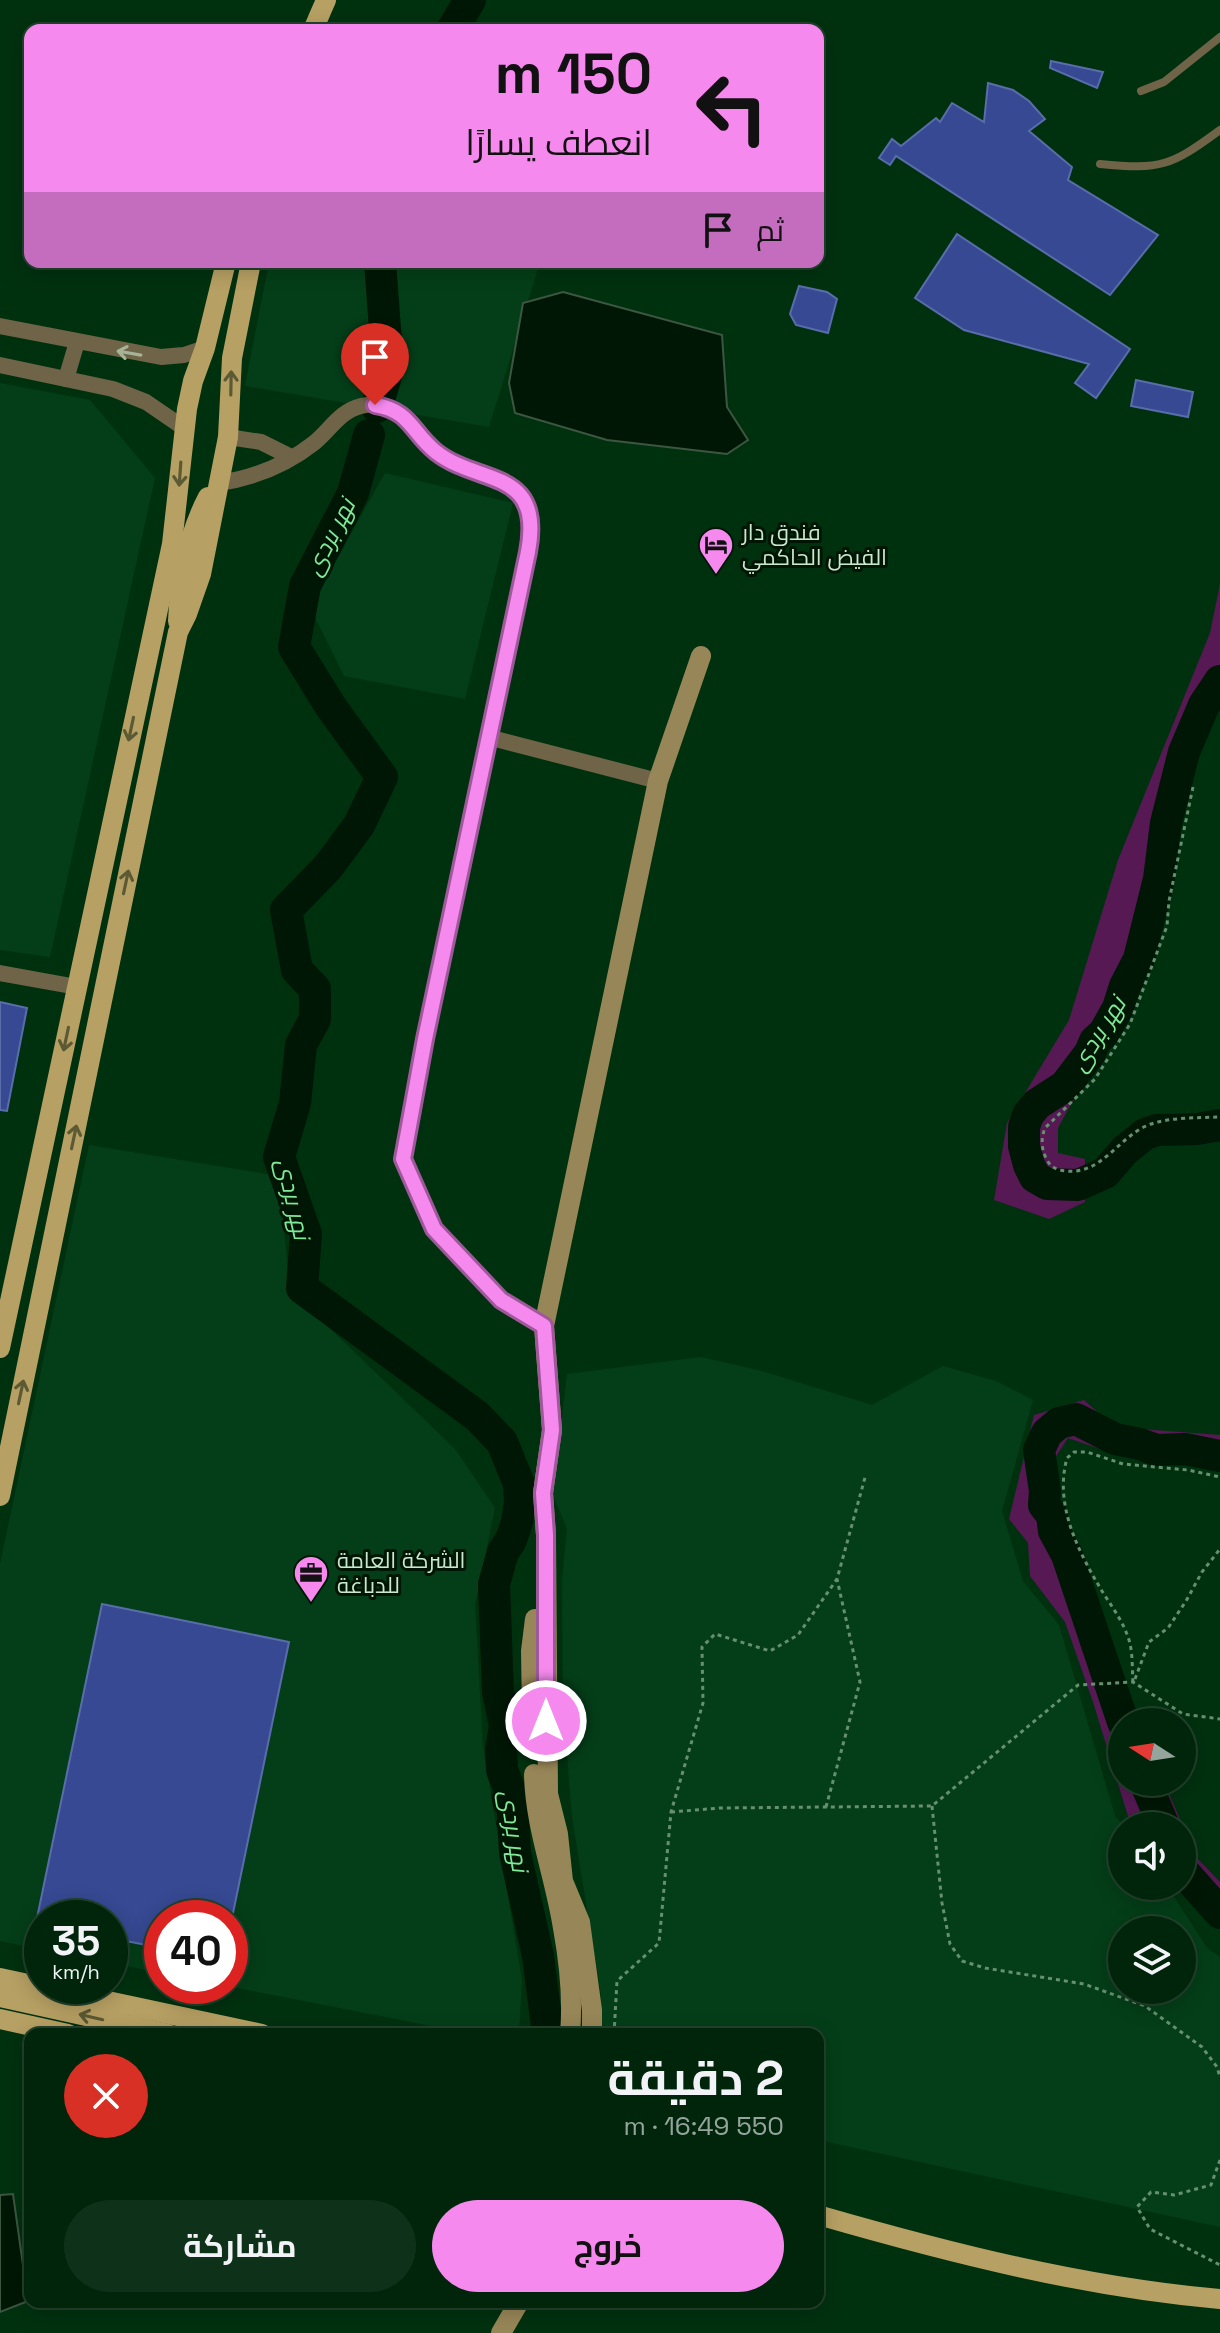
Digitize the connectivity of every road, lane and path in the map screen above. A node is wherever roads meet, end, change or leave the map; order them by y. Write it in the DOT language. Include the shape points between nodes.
graph roads {
  1 [pos="326,0"];
  2 [pos="316,24"];
  3 [pos="1220,37"];
  4 [pos="1141,91"];
  5 [pos="1220,130"];
  6 [pos="1100,164"];
  7 [pos="225,268"];
  8 [pos="250,268"];
  9 [pos="0,326"];
  10 [pos="77,342"];
  11 [pos="205,348"];
  12 [pos="0,365"];
  13 [pos="66,379"];
  14 [pos="184,428"];
  15 [pos="228,437"];
  16 [pos="291,457"];
  17 [pos="219,483"];
  18 [pos="701,656"];
  19 [pos="488,737"];
  20 [pos="658,781"];
  21 [pos="1193,787"];
  22 [pos="0,973"];
  23 [pos="77,987"];
  24 [pos="1220,1117"];
  25 [pos="544,1326"];
  26 [pos="0,1348"];
  27 [pos="866,1474"];
  28 [pos="1220,1477"];
  29 [pos="0,1496"];
  30 [pos="546,1535"];
  31 [pos="1220,1549"];
  32 [pos="837,1579"];
  33 [pos="1133,1682"];
  34 [pos="1220,1719"];
  35 [pos="932,1806"];
  36 [pos="826,1807"];
  37 [pos="671,1812"];
  38 [pos="0,1978"];
  39 [pos="0,1997"];
  40 [pos="0,2019"];
  41 [pos="41,2028"];
  42 [pos="141,2028"];
  43 [pos="234,2028"];
  44 [pos="570,2028"];
  45 [pos="592,2028"];
  46 [pos="614,2028"];
  47 [pos="1220,2077"];
  48 [pos="1220,2160"];
  49 [pos="824,2217"];
  50 [pos="1220,2265"];
  51 [pos="1220,2299"];
  52 [pos="516,2308"];
  53 [pos="501,2333"];
  1 -- 2 [label="main road"];
  3 -- 4 [label="lane" via="1164,82"];
  5 -- 6 [label="lane" via="1163,166"];
  7 -- 11 [label="main road"];
  15 -- 8 [label="main road, one-way" via="232,358"];
  9 -- 10 [label="street"];
  11 -- 10 [label="street, one-way" via="161,357"];
  10 -- 13 [label="street"];
  11 -- 14 [label="main road"];
  12 -- 13 [label="street"];
  13 -- 14 [label="street" via="146,402"];
  14 -- 23 [label="main road, one-way" via="172,544"];
  15 -- 16 [label="street" via="261,442"];
  15 -- 17 [label="main road"];
  16 -- 17 [label="street" via="254,476"];
  16 -- 19 [label="street" via="311,446 349,410 375,405 400,412 444,457 496,477 519,495 527,508 530,537"];
  29 -- 17 [label="main road, one-way" via="178,632 201,574"];
  18 -- 20 [label="street"];
  19 -- 20 [label="street"];
  19 -- 25 [label="street" via="403,1159 434,1229 501,1300"];
  20 -- 25 [label="street"];
  21 -- 24 [label="path" via="1167,926 1151,974 1130,1024 1095,1079 1045,1128 1043,1151 1053,1168 1077,1172 1092,1168 1150,1124"];
  22 -- 23 [label="street"];
  23 -- 26 [label="main road, one-way"];
  25 -- 30 [label="street" via="552,1430 543,1493"];
  27 -- 32 [label="path"];
  28 -- 33 [label="path" via="1123,1464 1087,1452 1067,1458 1061,1487 1065,1514 1130,1642"];
  30 -- 44 [label="street" via="531,1651 535,1802 564,1929"];
  30 -- 45 [label="street" via="548,1794 563,1881 580,1922"];
  31 -- 33 [label="path" via="1168,1628 1149,1642"];
  32 -- 36 [label="path" via="860,1682"];
  32 -- 37 [label="path" via="798,1635 770,1651 715,1634 702,1647 703,1703"];
  33 -- 34 [label="path" via="1183,1714"];
  33 -- 35 [label="path" via="1078,1685"];
  35 -- 36 [label="path"];
  35 -- 47 [label="path" via="944,1917 950,1944 962,1961 1084,1984 1145,2006 1202,2047"];
  36 -- 37 [label="path"];
  37 -- 46 [label="path" via="659,1943 617,1981"];
  38 -- 43 [label="main road"];
  42 -- 39 [label="main road, one-way"];
  40 -- 41 [label="main road"];
  48 -- 50 [label="path" via="1211,2185 1174,2195 1151,2192 1137,2207 1150,2229"];
  49 -- 51 [label="main road" via="1001,2263 1112,2286"];
  52 -- 53 [label="street"];
}
